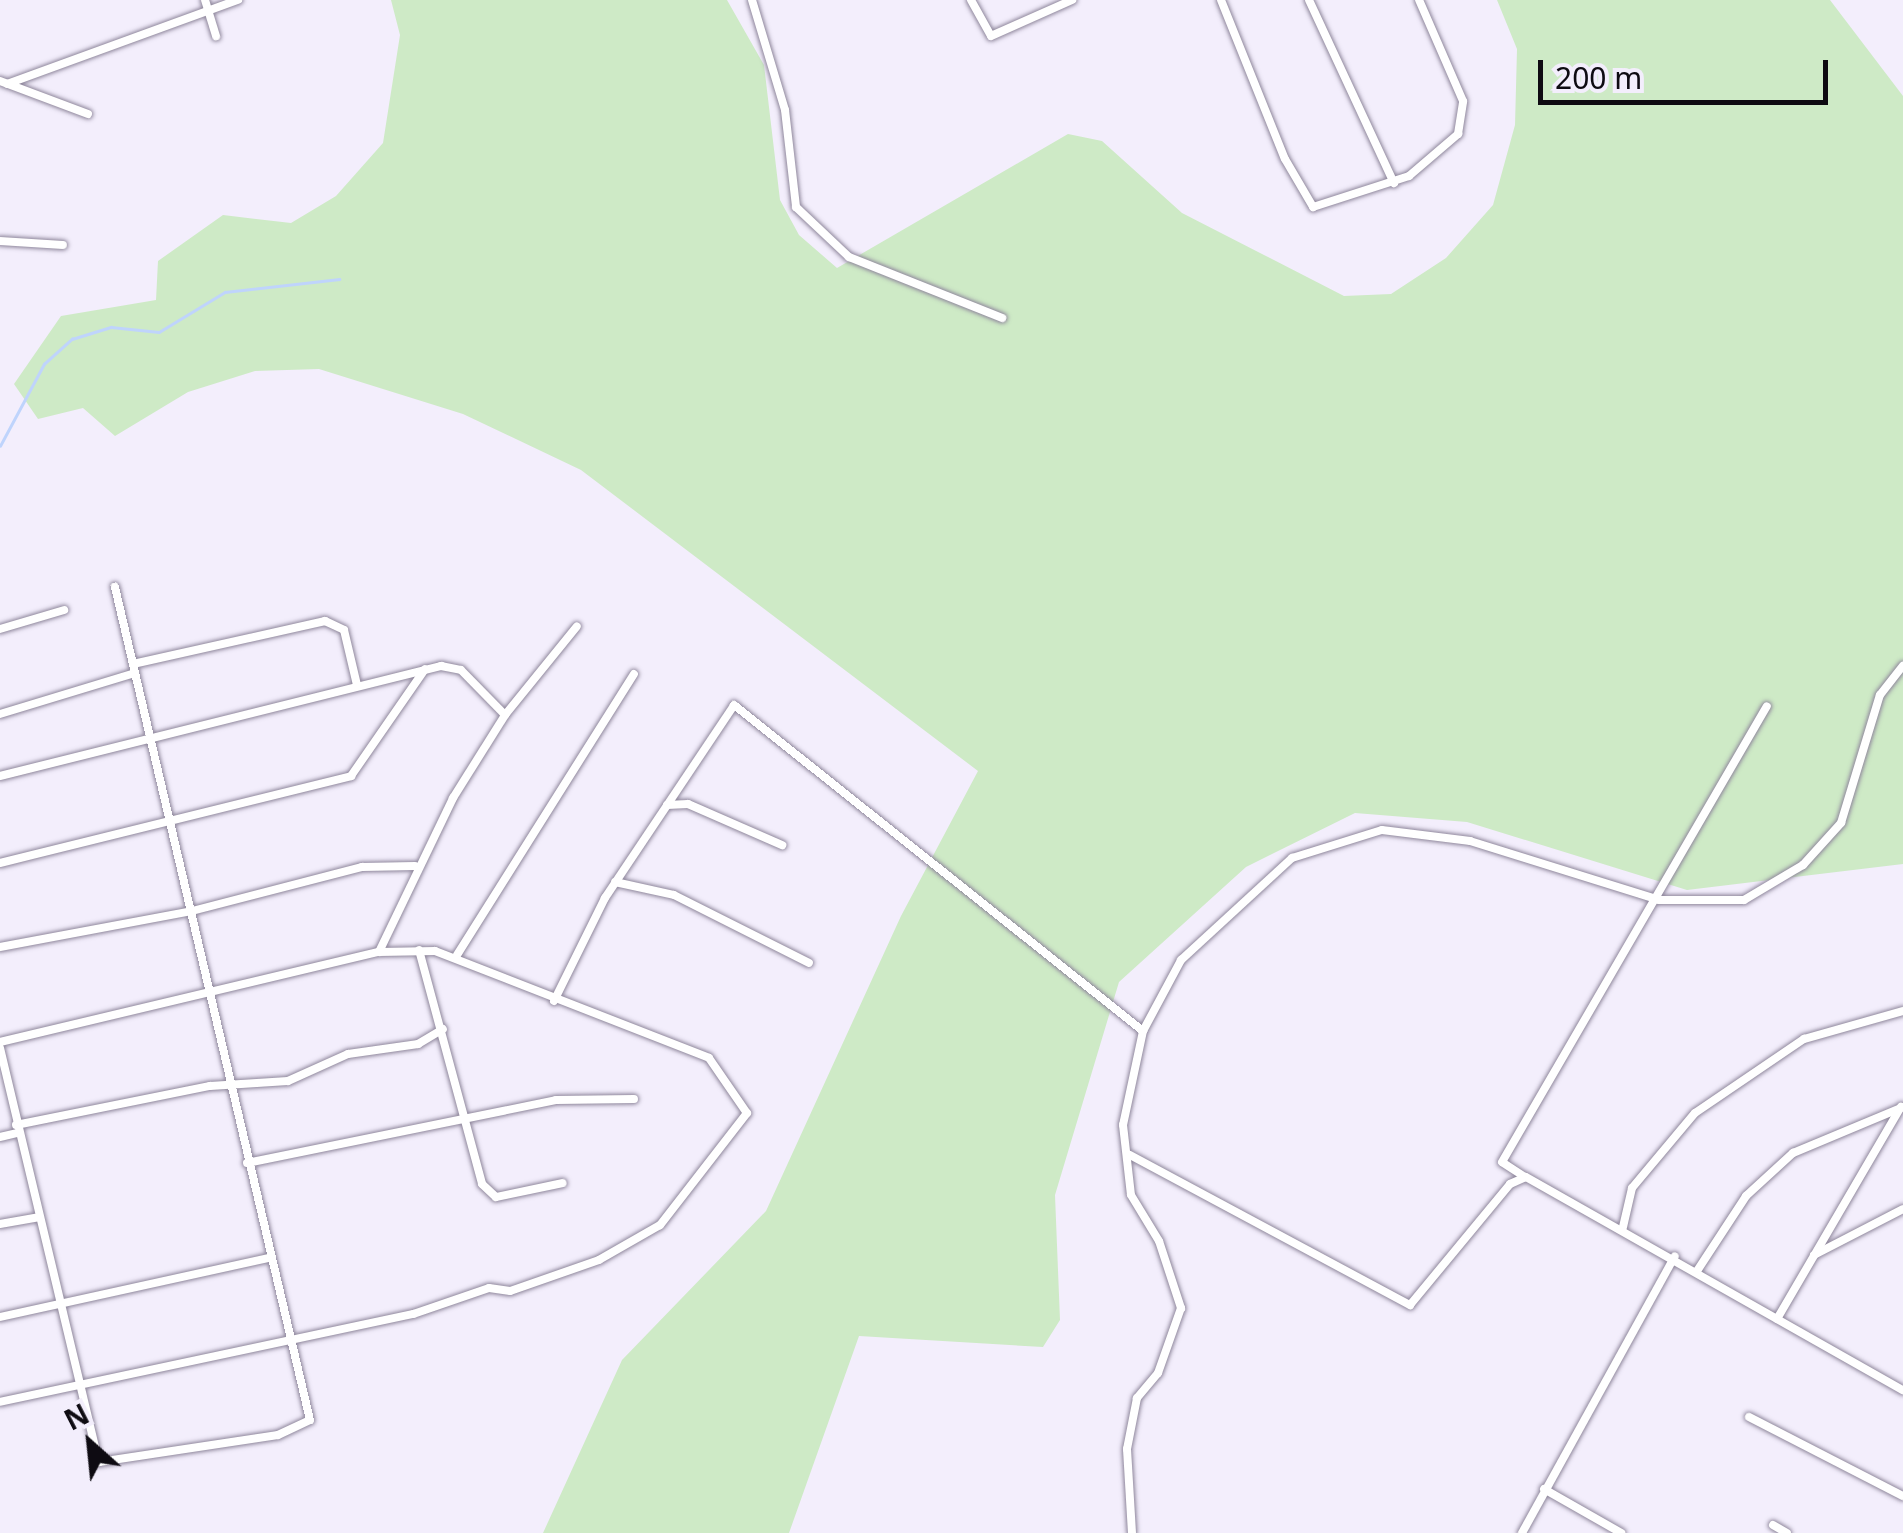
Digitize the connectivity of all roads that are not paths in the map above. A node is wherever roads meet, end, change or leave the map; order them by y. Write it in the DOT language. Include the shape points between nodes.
graph roads {
  1 [pos="205,0"];
  2 [pos="238,0"];
  3 [pos="752,0"];
  4 [pos="971,0"];
  5 [pos="1072,0"];
  6 [pos="1221,0"];
  7 [pos="1308,0"];
  8 [pos="1419,0"];
  9 [pos="208,12"];
  10 [pos="216,36"];
  11 [pos="4,83"];
  12 [pos="88,114"];
  13 [pos="1394,182"];
  14 [pos="0,241"];
  15 [pos="62,245"];
  16 [pos="1002,318"];
  17 [pos="115,586"];
  18 [pos="64,610"];
  19 [pos="577,626"];
  20 [pos="0,629"];
  21 [pos="1903,666"];
  22 [pos="134,668"];
  23 [pos="425,669"];
  24 [pos="634,674"];
  25 [pos="357,685"];
  26 [pos="1768,706"];
  27 [pos="0,714"];
  28 [pos="505,715"];
  29 [pos="152,742"];
  30 [pos="0,776"];
  31 [pos="667,806"];
  32 [pos="172,826"];
  33 [pos="782,845"];
  34 [pos="0,864"];
  35 [pos="416,866"];
  36 [pos="615,882"];
  37 [pos="1659,900"];
  38 [pos="192,911"];
  39 [pos="0,947"];
  40 [pos="418,950"];
  41 [pos="379,952"];
  42 [pos="457,956"];
  43 [pos="809,963"];
  44 [pos="211,993"];
  45 [pos="554,1001"];
  46 [pos="1903,1012"];
  47 [pos="443,1029"];
  48 [pos="1143,1031"];
  49 [pos="0,1045"];
  50 [pos="229,1085"];
  51 [pos="634,1099"];
  52 [pos="1902,1107"];
  53 [pos="470,1118"];
  54 [pos="17,1129"];
  55 [pos="0,1137"];
  56 [pos="1130,1155"];
  57 [pos="246,1163"];
  58 [pos="1526,1177"];
  59 [pos="563,1182"];
  60 [pos="1903,1210"];
  61 [pos="38,1217"];
  62 [pos="0,1224"];
  63 [pos="1622,1227"];
  64 [pos="1814,1255"];
  65 [pos="1675,1256"];
  66 [pos="269,1258"];
  67 [pos="1698,1271"];
  68 [pos="58,1305"];
  69 [pos="0,1317"];
  70 [pos="1777,1319"];
  71 [pos="290,1337"];
  72 [pos="83,1385"];
  73 [pos="1903,1390"];
  74 [pos="0,1402"];
  75 [pos="1749,1417"];
  76 [pos="1544,1489"];
  77 [pos="1903,1496"];
  78 [pos="1773,1525"];
  79 [pos="1132,1533"];
  80 [pos="1522,1533"];
  81 [pos="1621,1533"];
  82 [pos="1787,1533"];
  1 -- 9 [label="street"];
  2 -- 9 [label="street"];
  3 -- 16 [label="street" via="785,110 796,207 850,257"];
  4 -- 5 [label="street" via="991,36"];
  6 -- 13 [label="street" via="1308,205"];
  7 -- 13 [label="street"];
  8 -- 13 [label="street" via="1464,119 1446,150"];
  9 -- 10 [label="street"];
  9 -- 11 [label="street"];
  11 -- 12 [label="street"];
  14 -- 15 [label="street"];
  17 -- 22 [label="street"];
  18 -- 20 [label="street"];
  19 -- 28 [label="street"];
  21 -- 37 [label="street" via="1880,695 1841,823 1803,865 1744,900"];
  22 -- 25 [label="street" via="325,621 344,630"];
  22 -- 27 [label="street"];
  22 -- 29 [label="street"];
  23 -- 25 [label="street"];
  23 -- 28 [label="street" via="461,670"];
  23 -- 32 [label="street" via="352,776"];
  24 -- 42 [label="street"];
  25 -- 29 [label="street"];
  26 -- 37 [label="street"];
  28 -- 35 [label="street"];
  29 -- 30 [label="street"];
  29 -- 32 [label="street"];
  31 -- 33 [label="street" via="688,804"];
  31 -- 36 [label="street"];
  31 -- 48 [label="street" via="734,706"];
  32 -- 34 [label="street"];
  32 -- 38 [label="street"];
  35 -- 38 [label="street" via="362,867"];
  35 -- 41 [label="street"];
  36 -- 43 [label="street" via="674,894"];
  36 -- 45 [label="street"];
  37 -- 48 [label="street" via="1470,841 1382,830 1292,858 1180,960"];
  37 -- 58 [label="street" via="1502,1162"];
  38 -- 39 [label="street"];
  38 -- 44 [label="street"];
  40 -- 41 [label="street"];
  40 -- 42 [label="street"];
  40 -- 47 [label="street"];
  41 -- 44 [label="street"];
  42 -- 45 [label="street"];
  44 -- 49 [label="street"];
  44 -- 50 [label="street"];
  45 -- 71 [label="street" via="709,1058 736,1088 746,1122 660,1225 600,1260 510,1291 489,1288 413,1314"];
  46 -- 63 [label="street" via="1804,1039 1695,1113 1632,1188"];
  47 -- 50 [label="street" via="418,1044 348,1054 288,1081"];
  47 -- 53 [label="street"];
  48 -- 56 [label="street" via="1123,1125"];
  49 -- 54 [label="street"];
  50 -- 54 [label="street"];
  50 -- 57 [label="street"];
  51 -- 53 [label="street" via="556,1100"];
  52 -- 64 [label="street"];
  52 -- 67 [label="street" via="1793,1153 1746,1196"];
  53 -- 57 [label="street"];
  53 -- 59 [label="street" via="487,1193"];
  54 -- 55 [label="street"];
  54 -- 61 [label="street"];
  56 -- 58 [label="street" via="1410,1305 1510,1184"];
  56 -- 79 [label="street" via="1131,1195 1159,1242 1181,1308 1158,1373 1137,1398 1127,1449"];
  57 -- 66 [label="street"];
  58 -- 63 [label="street"];
  60 -- 64 [label="street"];
  61 -- 62 [label="street"];
  61 -- 68 [label="street"];
  63 -- 65 [label="street"];
  64 -- 70 [label="street"];
  65 -- 67 [label="street"];
  65 -- 76 [label="street"];
  66 -- 68 [label="street"];
  66 -- 71 [label="street"];
  67 -- 70 [label="street"];
  68 -- 69 [label="street"];
  68 -- 72 [label="street"];
  70 -- 73 [label="street"];
  71 -- 72 [label="street"];
  71 -- 72 [label="street" via="312,1410 310,1420 278,1435 106,1465 96,1454"];
  72 -- 74 [label="street"];
  75 -- 77 [label="street"];
  76 -- 80 [label="street"];
  76 -- 81 [label="street"];
  78 -- 82 [label="street"];
}
